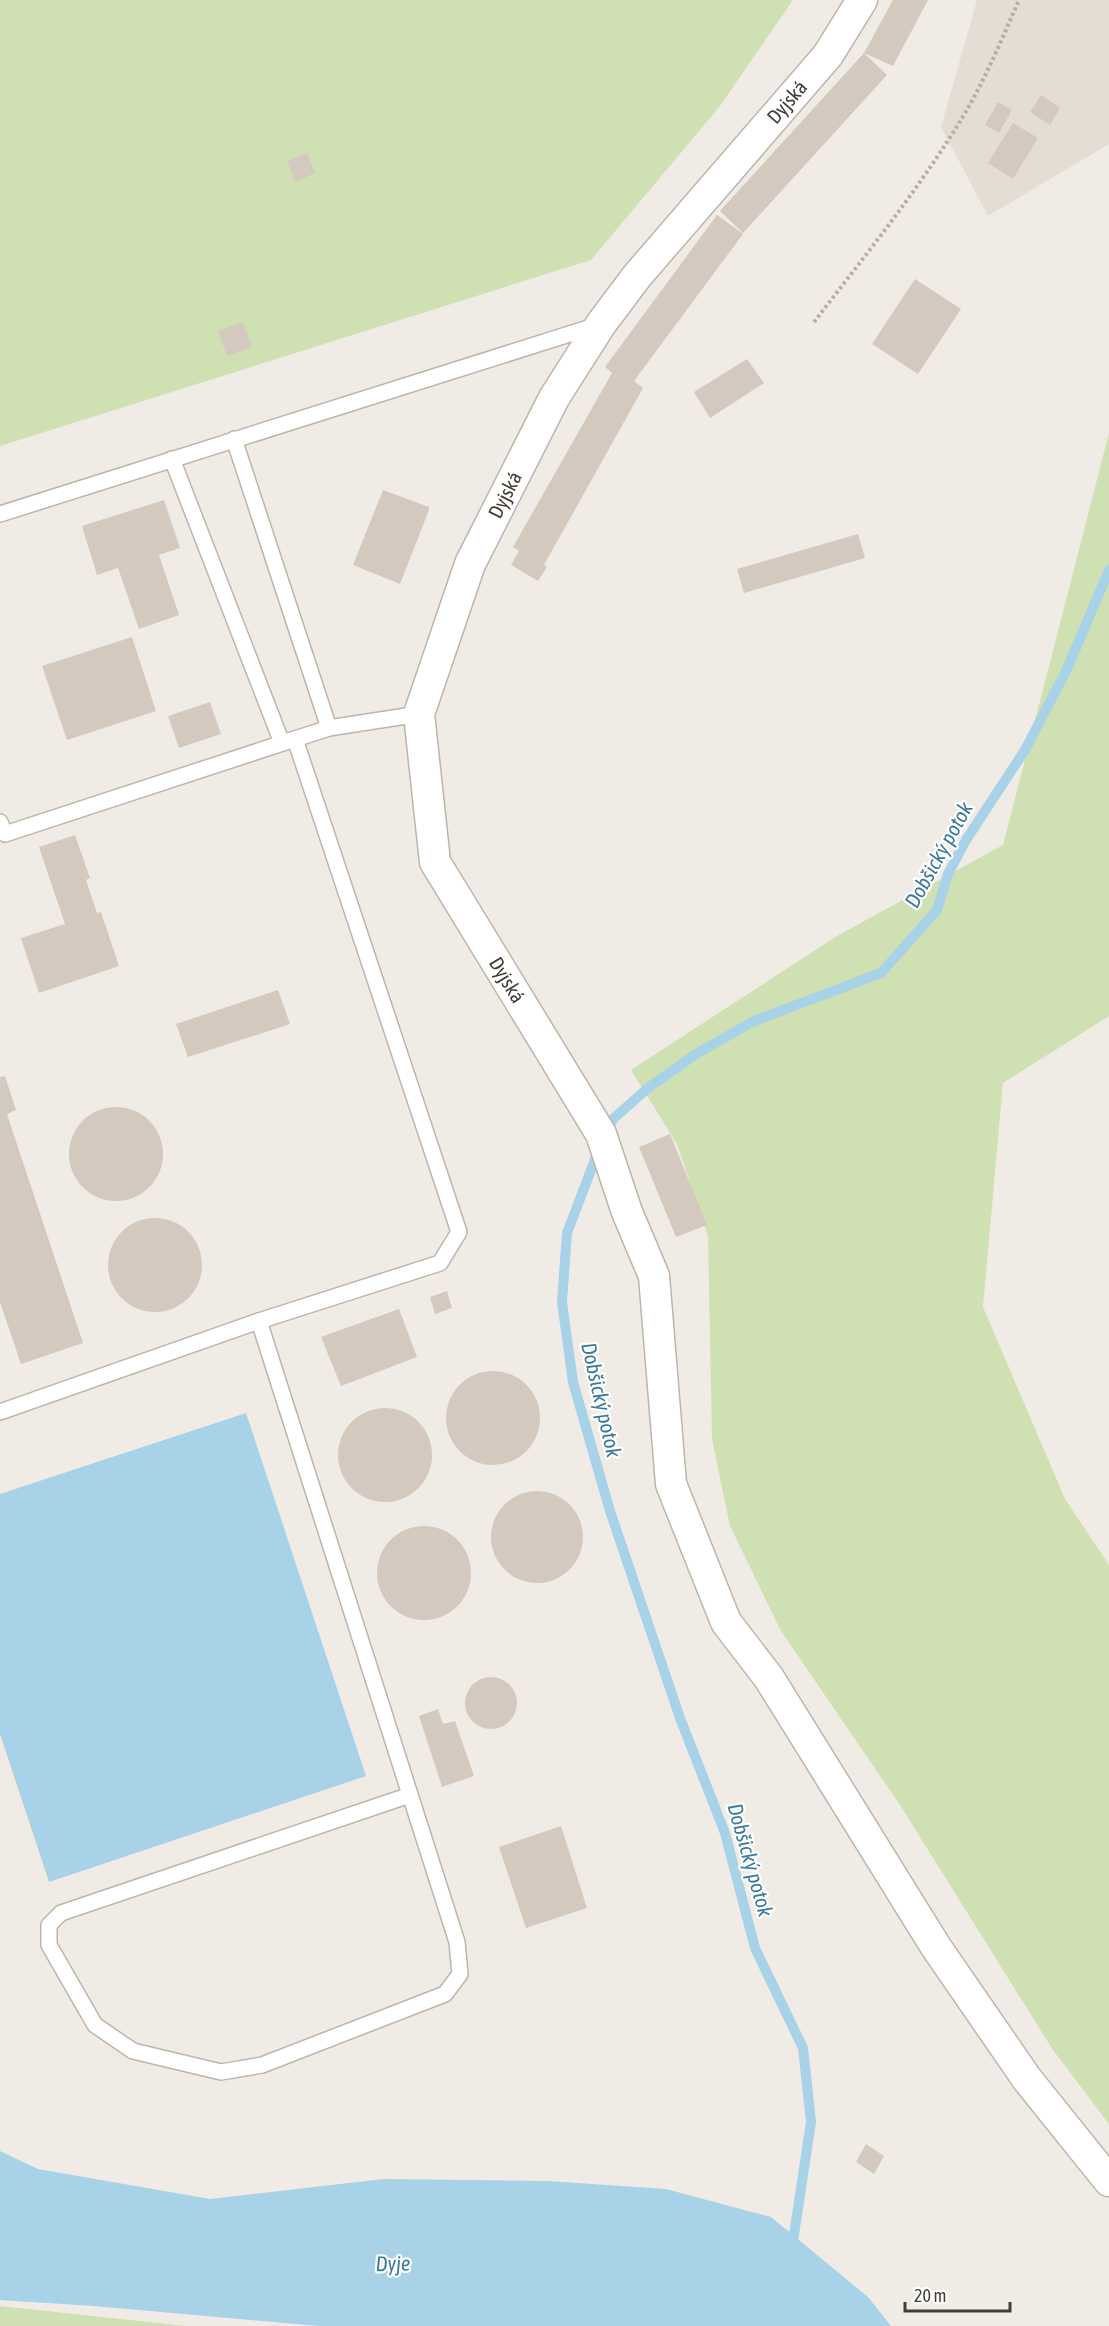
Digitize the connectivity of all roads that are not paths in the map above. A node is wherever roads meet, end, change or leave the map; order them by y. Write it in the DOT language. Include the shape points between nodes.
graph roads {
  1 [pos="862,0"];
  2 [pos="602,324"];
  3 [pos="234,439"];
  4 [pos="172,459"];
  5 [pos="0,514"];
  6 [pos="419,714"];
  7 [pos="329,729"];
  8 [pos="289,741"];
  9 [pos="2,832"];
  10 [pos="259,1321"];
  11 [pos="0,1412"];
  12 [pos="410,1795"];
  13 [pos="1109,2181"];
  1 -- 2 [label="street, Dyjská" via="828,55 637,276"];
  2 -- 3 [label="lane"];
  2 -- 6 [label="street, Dyjská" via="554,398 470,564"];
  3 -- 4 [label="lane"];
  3 -- 7 [label="lane"];
  4 -- 5 [label="lane"];
  4 -- 8 [label="lane"];
  6 -- 7 [label="lane"];
  6 -- 13 [label="street, Dyjská" via="435,862 602,1134 627,1212 654,1276 671,1484 726,1622 769,1678 936,1947 994,2032"];
  7 -- 8 [label="lane"];
  8 -- 9 [label="lane"];
  8 -- 10 [label="lane" via="459,1232 440,1263"];
  10 -- 11 [label="lane"];
  10 -- 12 [label="lane"];
  12 -- 12 [label="lane" via="61,1913 49,1924 49,1945 95,2025 133,2051 221,2072 262,2065 445,1994 460,1974 458,1942"];
}
